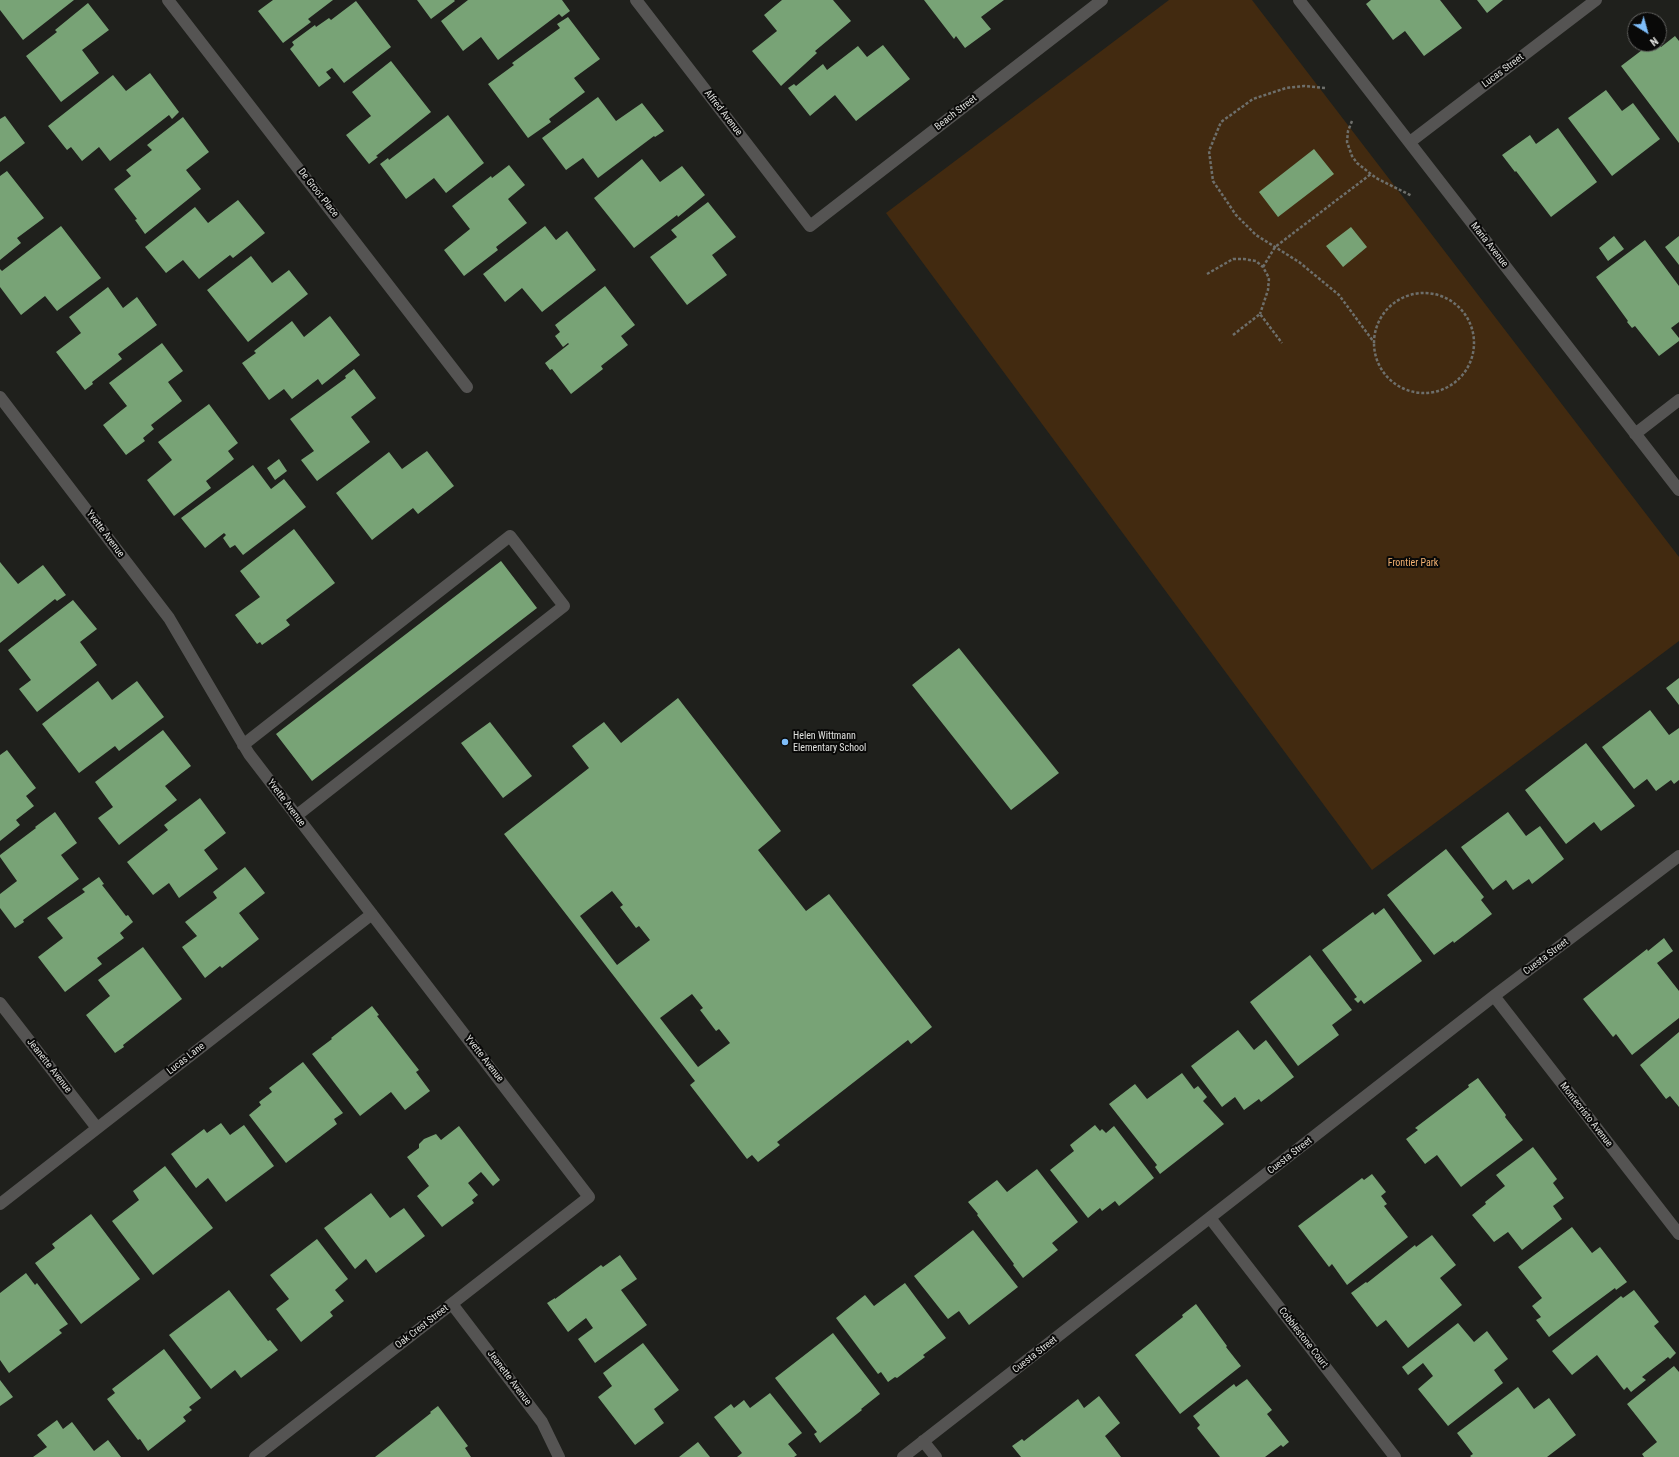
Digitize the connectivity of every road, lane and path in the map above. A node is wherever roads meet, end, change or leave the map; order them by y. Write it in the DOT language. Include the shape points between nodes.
graph roads {
  1 [pos="168,0"];
  2 [pos="636,0"];
  3 [pos="1102,0"];
  4 [pos="1299,0"];
  5 [pos="1596,0"];
  6 [pos="1326,88"];
  7 [pos="1352,121"];
  8 [pos="1410,142"];
  9 [pos="1370,174"];
  10 [pos="1412,196"];
  11 [pos="810,226"];
  12 [pos="1275,247"];
  13 [pos="1263,267"];
  14 [pos="1207,274"];
  15 [pos="1260,314"];
  16 [pos="1233,335"];
  17 [pos="1373,341"];
  18 [pos="1282,343"];
  19 [pos="467,387"];
  20 [pos="0,397"];
  21 [pos="1679,400"];
  22 [pos="1635,434"];
  23 [pos="1679,490"];
  24 [pos="243,745"];
  25 [pos="296,816"];
  26 [pos="1679,856"];
  27 [pos="372,914"];
  28 [pos="1494,996"];
  29 [pos="0,1004"];
  30 [pos="97,1128"];
  31 [pos="589,1197"];
  32 [pos="0,1204"];
  33 [pos="1210,1218"];
  34 [pos="1679,1234"];
  35 [pos="452,1304"];
  36 [pos="924,1441"];
  37 [pos="255,1457"];
  38 [pos="559,1457"];
  39 [pos="903,1457"];
  40 [pos="936,1457"];
  41 [pos="1395,1457"];
  1 -- 19 [label="street, De Groot Place"];
  2 -- 11 [label="street, Alfred Avenue"];
  3 -- 11 [label="street, Beach Street"];
  4 -- 8 [label="street, Maria Avenue"];
  5 -- 8 [label="street, Lucas Street"];
  6 -- 12 [label="path" via="1286,88 1253,100 1222,122 1209,151 1213,181 1236,215 1256,235"];
  7 -- 9 [label="path" via="1348,131 1350,149 1357,163"];
  8 -- 22 [label="street, Maria Avenue"];
  9 -- 10 [label="path"];
  9 -- 12 [label="path"];
  12 -- 13 [label="path"];
  12 -- 17 [label="path" via="1299,262 1338,295"];
  13 -- 14 [label="path" via="1256,261 1233,259"];
  13 -- 15 [label="path" via="1269,278"];
  15 -- 16 [label="path"];
  15 -- 18 [label="path"];
  17 -- 17 [label="path" via="1374,353 1384,374 1402,388 1425,393 1448,387 1457,380 1471,360 1474,349 1470,325 1460,309 1446,298 1434,294 1421,293 1398,300 1380,317"];
  20 -- 24 [label="street, Yvette Avenue" via="169,618"];
  21 -- 22 [label="street"];
  22 -- 23 [label="street, Maria Avenue"];
  24 -- 25 [label="street, Yvette Avenue"];
  24 -- 25 [label="street" via="510,536 564,606"];
  25 -- 27 [label="street, Yvette Avenue"];
  26 -- 28 [label="street, Cuesta Street"];
  27 -- 30 [label="street, Lucas Lane"];
  27 -- 31 [label="street, Yvette Avenue"];
  28 -- 33 [label="street, Cuesta Street"];
  28 -- 34 [label="street, Montecristo Avenue"];
  29 -- 30 [label="street, Jeanette Avenue"];
  30 -- 32 [label="street, Lucas Lane"];
  31 -- 35 [label="street, Oak Crest Street"];
  33 -- 36 [label="street, Cuesta Street"];
  33 -- 41 [label="street, Cobblestone Court"];
  35 -- 37 [label="street, Oak Crest Street"];
  35 -- 38 [label="street, Jeanette Avenue" via="542,1422"];
  36 -- 39 [label="street, Cuesta Street"];
  36 -- 40 [label="street"];
}
